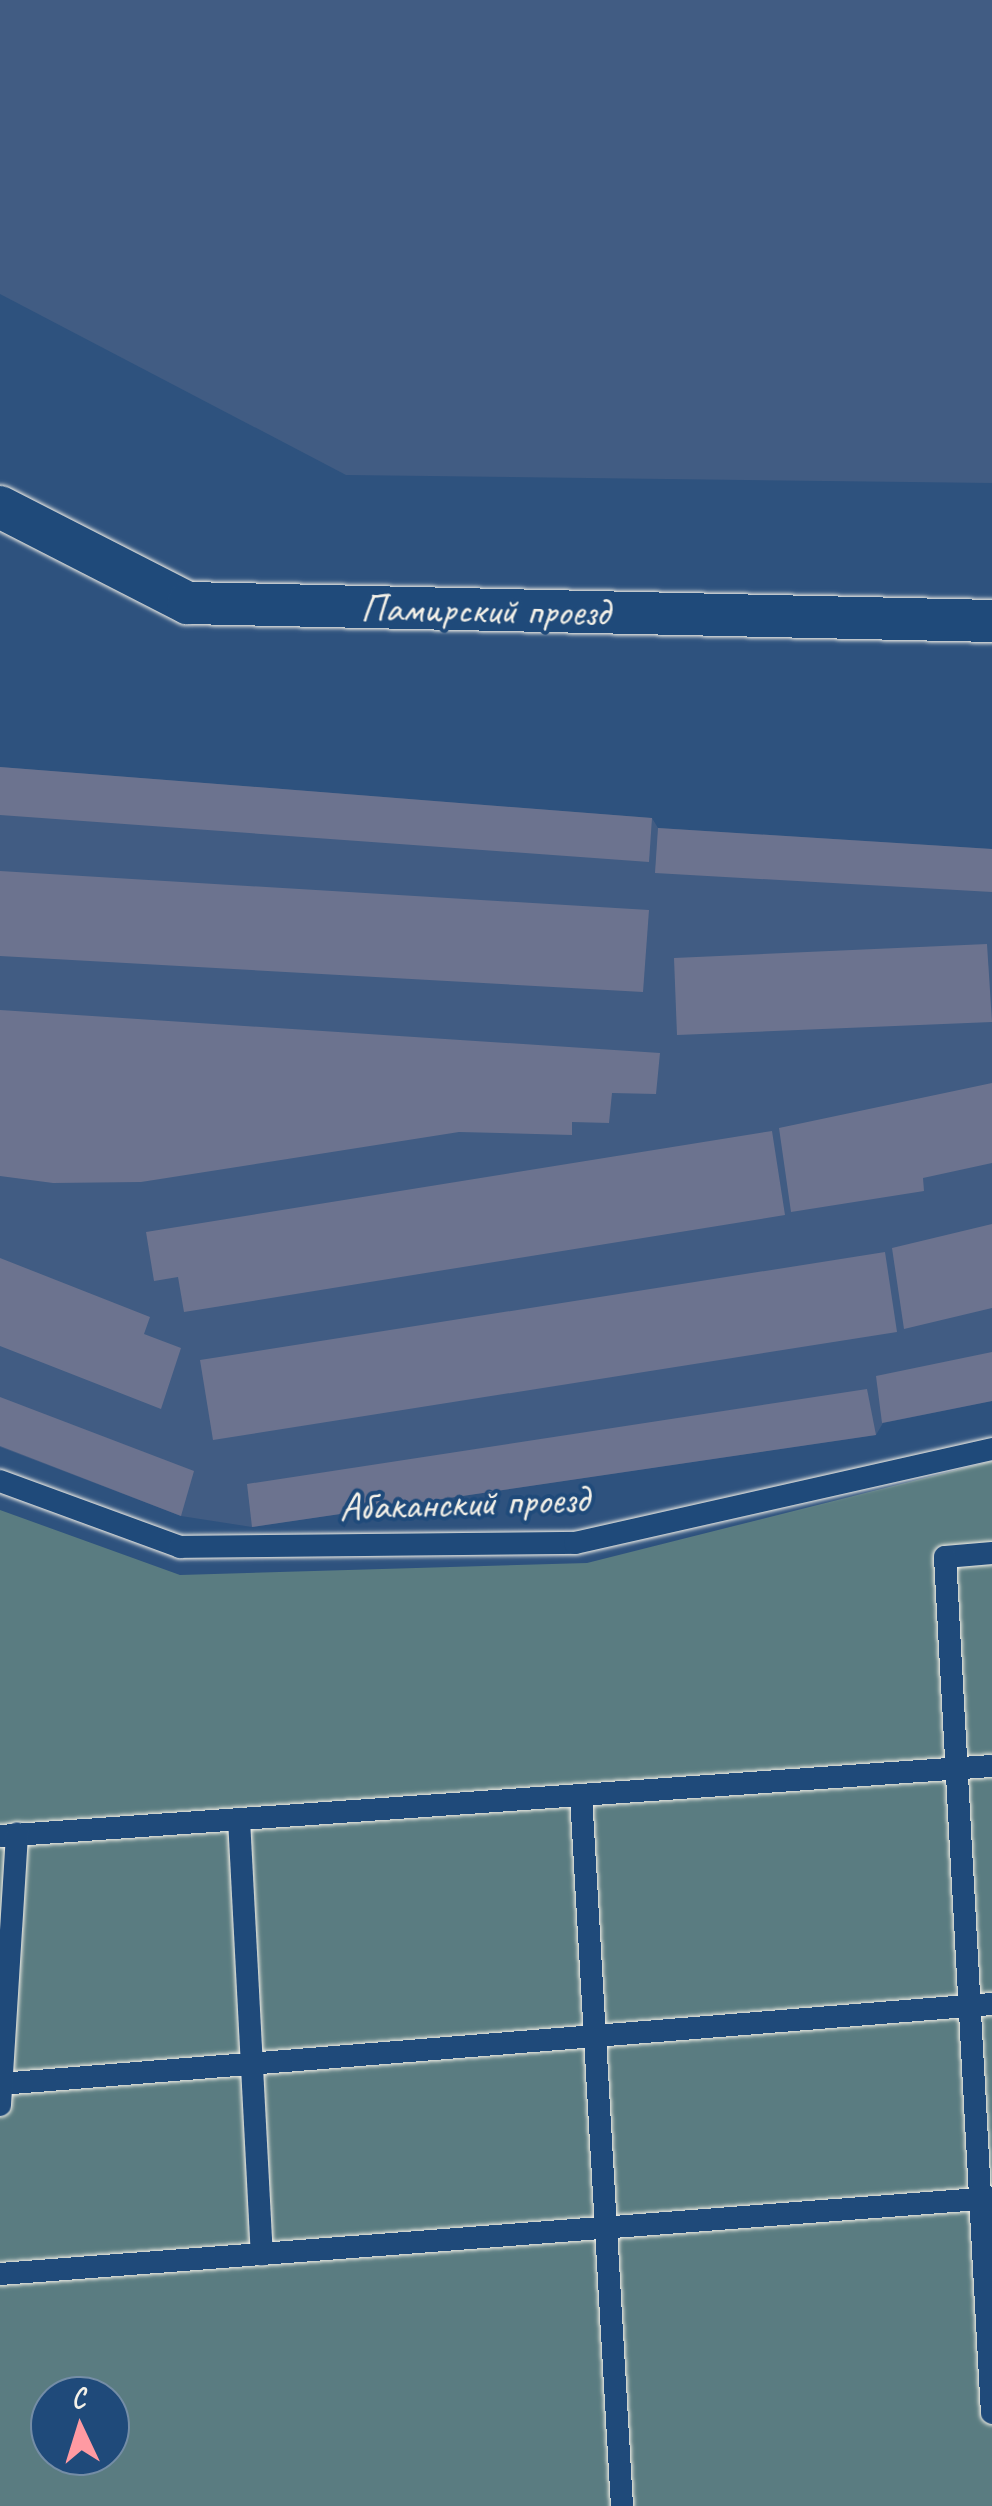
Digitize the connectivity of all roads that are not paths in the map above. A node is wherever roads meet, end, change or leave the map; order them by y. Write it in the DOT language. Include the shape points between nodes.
graph roads {
  1 [pos="0,508"];
  2 [pos="992,621"];
  3 [pos="992,1449"];
  4 [pos="0,1481"];
  5 [pos="992,1553"];
  6 [pos="992,1766"];
  7 [pos="955,1769"];
  8 [pos="581,1795"];
  9 [pos="239,1819"];
  10 [pos="9,1835"];
  11 [pos="992,2004"];
  12 [pos="968,2006"];
  13 [pos="595,2036"];
  14 [pos="252,2064"];
  15 [pos="1,2084"];
  16 [pos="0,2105"];
  17 [pos="985,2198"];
  18 [pos="606,2228"];
  19 [pos="262,2254"];
  20 [pos="0,2274"];
  21 [pos="992,2413"];
  22 [pos="622,2506"];
  1 -- 2 [label="street, Памирский проезд" via="188,603"];
  3 -- 4 [label="lane, Абаканский проезд" via="574,1544 180,1546"];
  5 -- 7 [label="lane" via="944,1558"];
  6 -- 7 [label="lane"];
  7 -- 8 [label="lane"];
  7 -- 12 [label="lane"];
  8 -- 9 [label="lane"];
  8 -- 13 [label="lane"];
  9 -- 10 [label="lane"];
  9 -- 14 [label="lane"];
  10 -- 15 [label="lane"];
  11 -- 12 [label="lane"];
  12 -- 13 [label="lane"];
  12 -- 17 [label="lane"];
  13 -- 14 [label="lane"];
  13 -- 18 [label="lane"];
  14 -- 15 [label="lane"];
  14 -- 19 [label="lane"];
  15 -- 16 [label="lane"];
  17 -- 18 [label="lane"];
  17 -- 21 [label="lane"];
  18 -- 19 [label="lane"];
  18 -- 22 [label="lane"];
  19 -- 20 [label="lane"];
}
